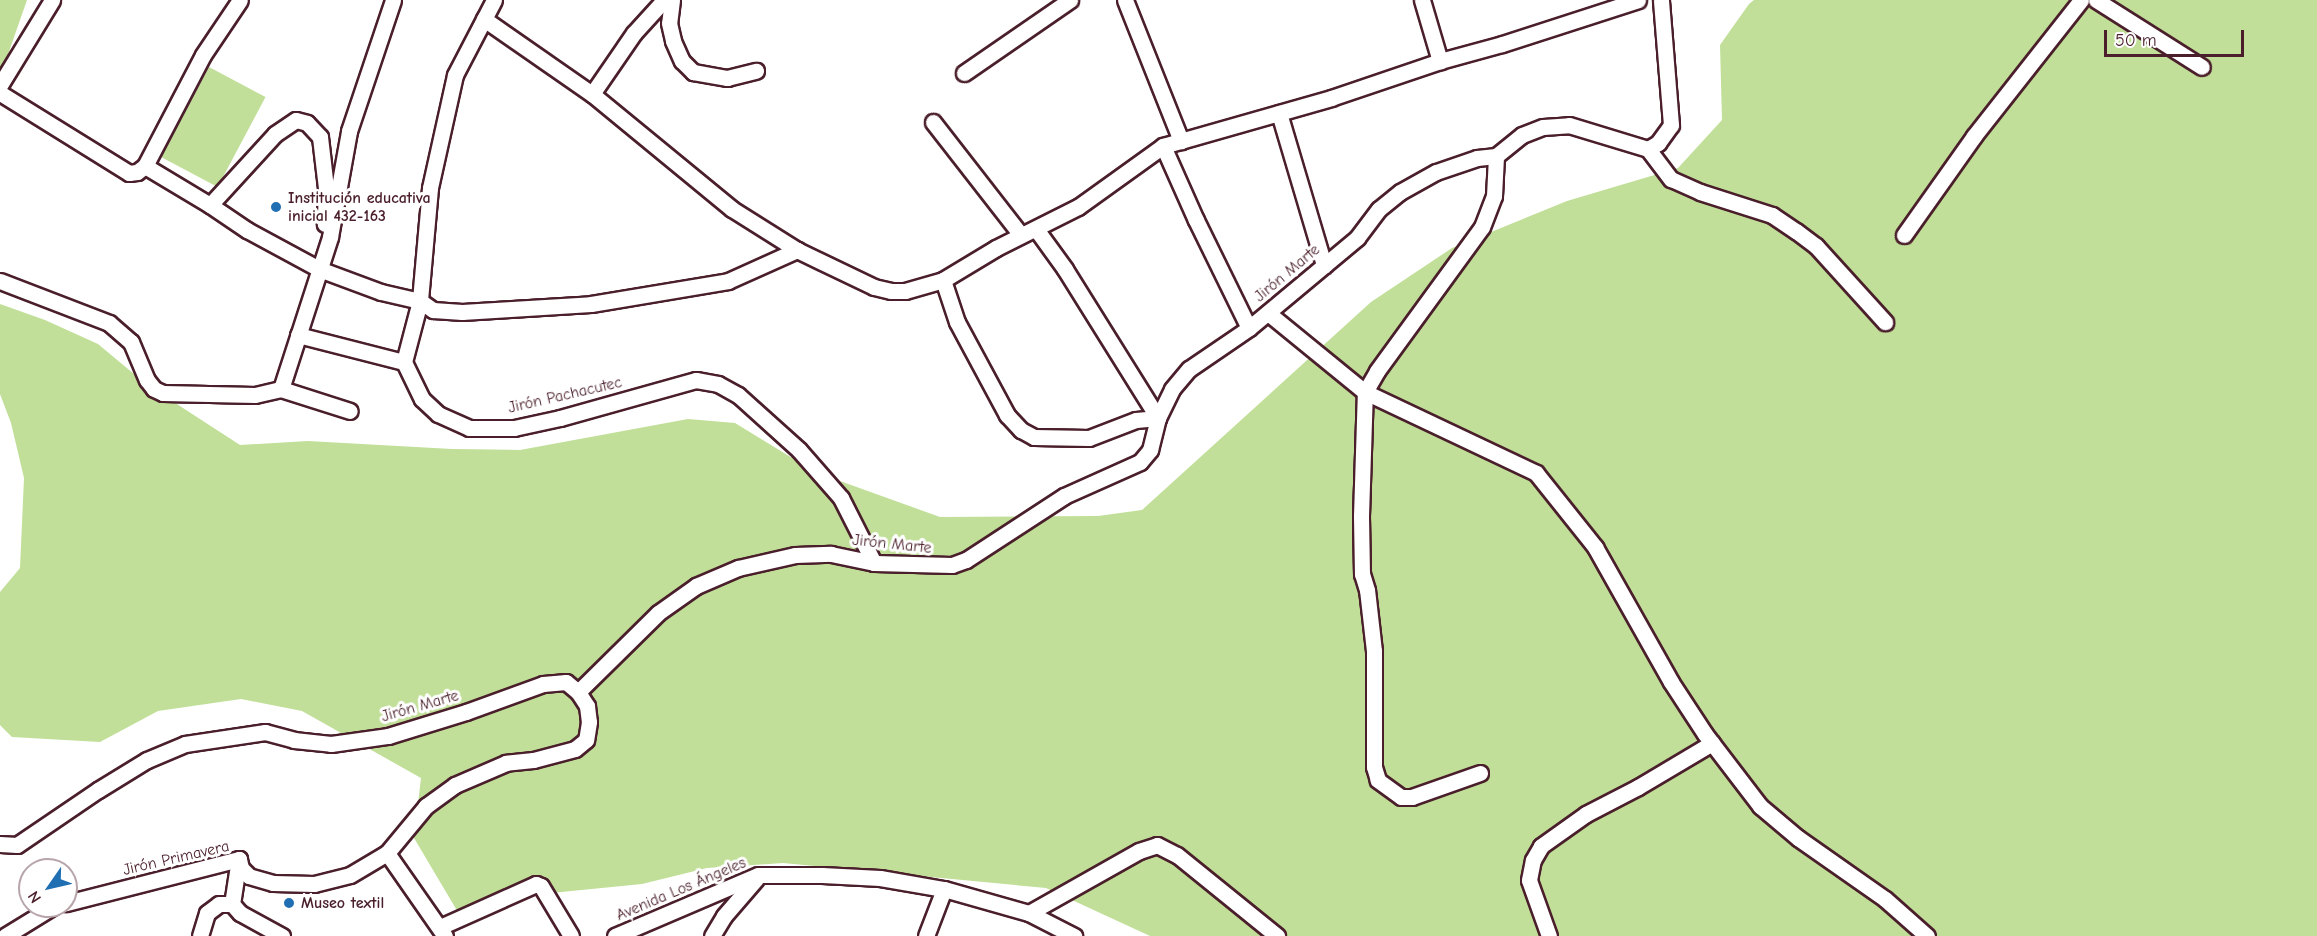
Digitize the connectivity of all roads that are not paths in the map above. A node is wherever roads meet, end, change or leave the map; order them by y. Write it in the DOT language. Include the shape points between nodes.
graph roads {
  1 [pos="52,0"];
  2 [pos="240,0"];
  3 [pos="393,0"];
  4 [pos="494,0"];
  5 [pos="664,0"];
  6 [pos="672,0"];
  7 [pos="1070,0"];
  8 [pos="1125,0"];
  9 [pos="1422,0"];
  10 [pos="1638,0"];
  11 [pos="1661,0"];
  12 [pos="2081,0"];
  13 [pos="2096,0"];
  14 [pos="484,19"];
  15 [pos="1440,61"];
  16 [pos="2202,67"];
  17 [pos="756,71"];
  18 [pos="964,73"];
  19 [pos="0,85"];
  20 [pos="0,93"];
  21 [pos="592,94"];
  22 [pos="1279,113"];
  23 [pos="933,122"];
  24 [pos="1181,141"];
  25 [pos="1163,146"];
  26 [pos="1648,149"];
  27 [pos="1497,156"];
  28 [pos="145,166"];
  29 [pos="210,205"];
  30 [pos="1036,229"];
  31 [pos="1021,235"];
  32 [pos="1904,235"];
  33 [pos="797,250"];
  34 [pos="1324,265"];
  35 [pos="319,269"];
  36 [pos="943,280"];
  37 [pos="0,281"];
  38 [pos="420,301"];
  39 [pos="1268,313"];
  40 [pos="1885,322"];
  41 [pos="1249,328"];
  42 [pos="298,335"];
  43 [pos="404,362"];
  44 [pos="281,389"];
  45 [pos="1365,392"];
  46 [pos="350,411"];
  47 [pos="1158,418"];
  48 [pos="874,563"];
  49 [pos="578,692"];
  50 [pos="1712,743"];
  51 [pos="1480,773"];
  52 [pos="0,844"];
  53 [pos="387,854"];
  54 [pos="239,859"];
  55 [pos="758,875"];
  56 [pos="944,889"];
  57 [pos="78,900"];
  58 [pos="232,904"];
  59 [pos="1029,913"];
  60 [pos="34,918"];
  61 [pos="443,932"];
  62 [pos="5,936"];
  63 [pos="200,936"];
  64 [pos="282,936"];
  65 [pos="571,936"];
  66 [pos="615,936"];
  67 [pos="712,936"];
  68 [pos="926,936"];
  69 [pos="1074,936"];
  70 [pos="1277,936"];
  71 [pos="1549,936"];
  72 [pos="1927,936"];
  1 -- 19 [label="street"];
  2 -- 28 [label="street" via="202,55"];
  3 -- 35 [label="street" via="349,131 330,237"];
  4 -- 14 [label="street"];
  5 -- 21 [label="street" via="634,33"];
  6 -- 17 [label="street" via="669,23 673,41 682,61 693,72 727,78"];
  7 -- 18 [label="street"];
  8 -- 24 [label="street"];
  9 -- 15 [label="street"];
  10 -- 15 [label="street"];
  11 -- 26 [label="street" via="1671,125 1658,143"];
  12 -- 32 [label="street" via="1974,136"];
  13 -- 16 [label="street"];
  14 -- 21 [label="street"];
  14 -- 38 [label="street" via="455,75 441,132 430,188"];
  15 -- 22 [label="street"];
  20 -- 28 [label="street" via="129,174"];
  21 -- 33 [label="street" via="732,208"];
  22 -- 24 [label="street"];
  22 -- 34 [label="street"];
  23 -- 31 [label="street"];
  24 -- 25 [label="street"];
  25 -- 30 [label="street" via="1078,207"];
  25 -- 41 [label="street"];
  26 -- 27 [label="street" via="1569,125 1543,127 1522,135"];
  26 -- 40 [label="street" via="1671,179 1772,215 1796,231 1816,246"];
  27 -- 34 [label="street, Jirón Marte" via="1436,171 1400,192 1379,209 1357,238"];
  27 -- 45 [label="street" via="1494,196 1482,227"];
  28 -- 29 [label="street"];
  29 -- 35 [label="street"];
  29 -- 35 [label="street" via="275,134 296,120 307,123 320,137 326,188"];
  30 -- 31 [label="street"];
  30 -- 47 [label="street"];
  31 -- 36 [label="street"];
  33 -- 36 [label="street" via="891,291"];
  33 -- 38 [label="street" via="728,280 591,304 462,312 433,310"];
  34 -- 39 [label="street, Jirón Marte"];
  35 -- 38 [label="street" via="381,292"];
  35 -- 42 [label="street"];
  36 -- 47 [label="street" via="957,322 1007,415 1021,430 1034,437 1089,438 1136,420"];
  37 -- 44 [label="street" via="109,322 131,342 147,380 163,393 255,394"];
  38 -- 43 [label="street"];
  39 -- 41 [label="street, Jirón Marte"];
  39 -- 45 [label="street"];
  41 -- 47 [label="street, Jirón Marte" via="1189,369 1172,389"];
  42 -- 43 [label="street"];
  42 -- 44 [label="street"];
  43 -- 48 [label="street, Jirón Pachacutec" via="422,399 438,414 469,428 514,428 696,380 718,384 738,395 799,450 841,498"];
  44 -- 46 [label="street"];
  45 -- 50 [label="street" via="1536,473 1595,547 1671,682"];
  45 -- 51 [label="street" via="1360,557 1374,651 1374,767 1378,780 1401,797 1426,794"];
  47 -- 48 [label="street, Jirón Marte" via="1150,450 1140,462 1064,496 966,560 936,567"];
  48 -- 49 [label="street, Jirón Marte" via="831,554 795,555 738,568 696,586 658,613"];
  49 -- 52 [label="street, Jirón Marte" via="566,682 543,684 388,736 331,744 265,732 184,744 98,789 17,844"];
  49 -- 53 [label="street, Jirón Primavera" via="587,706 586,740 561,753 506,763 455,785 426,806"];
  50 -- 71 [label="street" via="1586,814 1541,846 1529,880"];
  50 -- 72 [label="street" via="1775,820 1885,899"];
  53 -- 54 [label="street, Jirón Primavera" via="350,875 314,884 258,881 241,868"];
  53 -- 61 [label="street"];
  54 -- 57 [label="street, Jirón Primavera"];
  54 -- 58 [label="street"];
  55 -- 56 [label="street, Avenida Los Ángeles" via="880,878"];
  55 -- 66 [label="street, Avenida Los Ángeles"];
  55 -- 67 [label="street"];
  56 -- 59 [label="street, Avenida Los Ángeles"];
  56 -- 68 [label="street"];
  58 -- 63 [label="street" via="219,904 207,913"];
  58 -- 64 [label="street" via="240,913"];
  59 -- 69 [label="street, Avenida Los Ángeles"];
  59 -- 70 [label="street" via="1139,851 1157,845 1177,855"];
  60 -- 62 [label="street"];
  61 -- 65 [label="street" via="536,884 541,886"];
}
